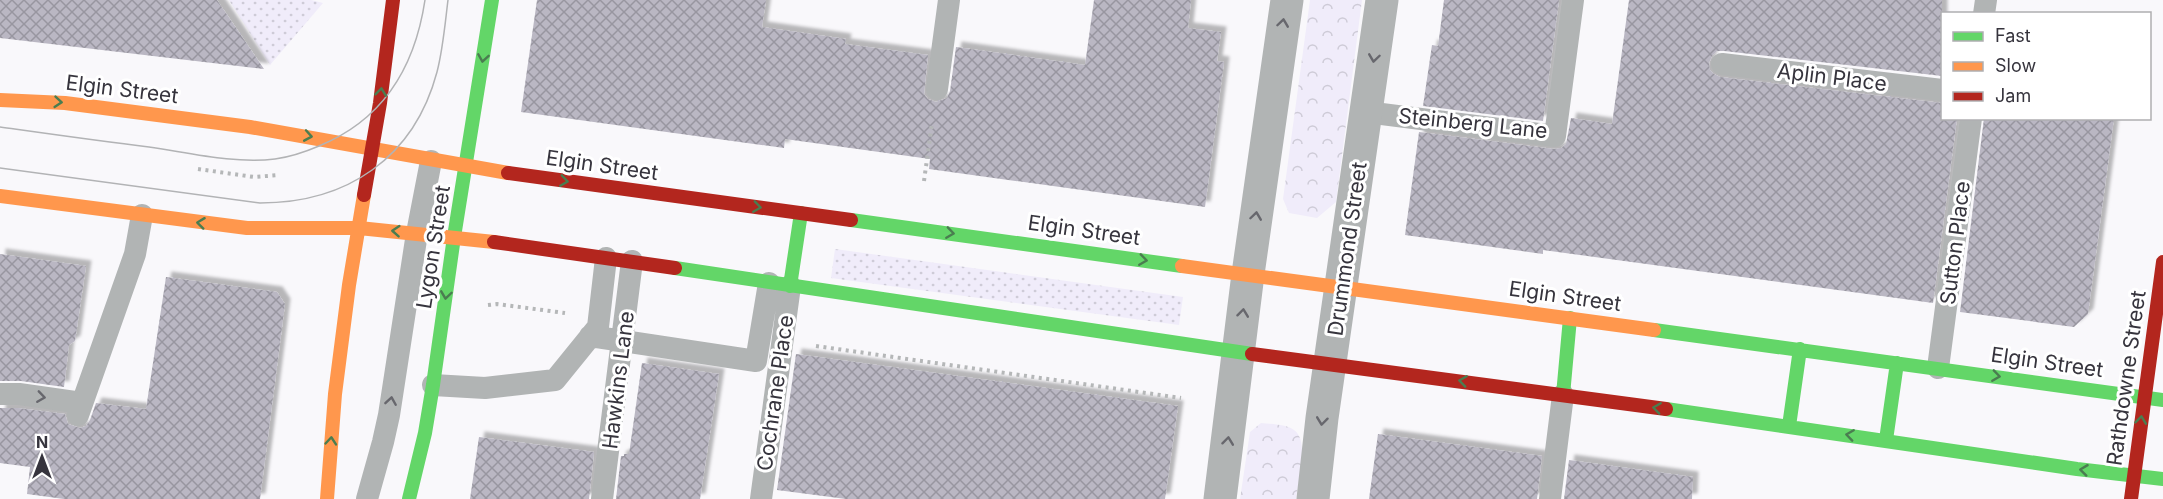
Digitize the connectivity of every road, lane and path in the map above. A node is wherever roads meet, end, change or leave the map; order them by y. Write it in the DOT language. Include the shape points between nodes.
graph roads {
  1 [pos="393,0"];
  2 [pos="492,0"];
  3 [pos="949,0"];
  4 [pos="1287,0"];
  5 [pos="1382,0"];
  6 [pos="1573,0"];
  7 [pos="1722,64"];
  8 [pos="937,89"];
  9 [pos="1941,90"];
  10 [pos="0,100"];
  11 [pos="1366,112"];
  12 [pos="1971,120"];
  13 [pos="371,149"];
  14 [pos="928,154"];
  15 [pos="431,161"];
  16 [pos="466,167"];
  17 [pos="198,170"];
  18 [pos="285,174"];
  19 [pos="924,181"];
  20 [pos="0,196"];
  21 [pos="801,213"];
  22 [pos="142,215"];
  23 [pos="359,228"];
  24 [pos="417,233"];
  25 [pos="454,237"];
  26 [pos="606,258"];
  27 [pos="632,261"];
  28 [pos="2163,262"];
  29 [pos="1248,274"];
  30 [pos="779,285"];
  31 [pos="1341,286"];
  32 [pos="488,305"];
  33 [pos="1570,318"];
  34 [pos="596,327"];
  35 [pos="622,341"];
  36 [pos="782,342"];
  37 [pos="1800,349"];
  38 [pos="1239,352"];
  39 [pos="1331,363"];
  40 [pos="1897,363"];
  41 [pos="1938,368"];
  42 [pos="433,385"];
  43 [pos="0,394"];
  44 [pos="1563,395"];
  45 [pos="2144,397"];
  46 [pos="1181,398"];
  47 [pos="2163,400"];
  48 [pos="1789,426"];
  49 [pos="1887,440"];
  50 [pos="2134,476"];
  51 [pos="2163,479"];
  52 [pos="766,498"];
  53 [pos="327,499"];
  54 [pos="368,499"];
  55 [pos="409,499"];
  56 [pos="602,499"];
  57 [pos="1220,499"];
  58 [pos="1313,499"];
  59 [pos="1550,499"];
  60 [pos="2131,499"];
  13 -- 1 [label="main road, one-way"];
  2 -- 16 [label="main road, Lygon Street, one-way"];
  3 -- 8 [label="lane"];
  29 -- 4 [label="street, one-way"];
  5 -- 11 [label="street, Drummond Street, one-way"];
  6 -- 11 [label="lane, Steinberg Lane" via="1555,136"];
  7 -- 9 [label="lane, Aplin Place"];
  10 -- 13 [label="main road, Elgin Street, one-way" via="77,104"];
  11 -- 31 [label="street, Drummond Street"];
  12 -- 41 [label="lane, Sutton Place"];
  13 -- 15 [label="main road, Elgin Street"];
  13 -- 23 [label="main road"];
  14 -- 19 [label="path"];
  15 -- 16 [label="main road, Elgin Street"];
  15 -- 24 [label="lane"];
  16 -- 21 [label="main road, Elgin Street, one-way"];
  16 -- 25 [label="main road, Lygon Street"];
  17 -- 18 [label="path" via="254,177"];
  20 -- 22 [label="main road"];
  21 -- 29 [label="main road, Elgin Street, one-way"];
  21 -- 30 [label="main road"];
  23 -- 22 [label="main road, one-way" via="247,228"];
  43 -- 22 [label="lane, one-way" via="19,393 80,409 135,254"];
  24 -- 23 [label="main road, one-way"];
  53 -- 23 [label="main road, one-way" via="335,393"];
  24 -- 25 [label="main road"];
  54 -- 24 [label="lane, one-way" via="389,415"];
  25 -- 26 [label="main road"];
  25 -- 42 [label="main road, Lygon Street, one-way"];
  26 -- 27 [label="main road"];
  26 -- 34 [label="lane"];
  27 -- 30 [label="main road"];
  27 -- 35 [label="lane, Hawkins Lane"];
  28 -- 45 [label="main road, Rathdowne Street"];
  29 -- 31 [label="main road, Elgin Street"];
  38 -- 29 [label="street, one-way"];
  30 -- 35 [label="lane" via="756,361"];
  30 -- 36 [label="lane, Cochrane Place"];
  30 -- 38 [label="main road"];
  31 -- 33 [label="main road, Elgin Street"];
  31 -- 39 [label="street, Drummond Street"];
  32 -- 34 [label="path"];
  33 -- 37 [label="main road, Elgin Street"];
  33 -- 44 [label="main road"];
  34 -- 35 [label="lane"];
  34 -- 42 [label="lane" via="555,380 485,388"];
  35 -- 56 [label="lane, Hawkins Lane"];
  36 -- 46 [label="path"];
  36 -- 52 [label="lane, Cochrane Place"];
  37 -- 40 [label="main road, Elgin Street"];
  37 -- 48 [label="main road"];
  38 -- 39 [label="main road"];
  57 -- 38 [label="street, one-way"];
  44 -- 39 [label="main road, one-way"];
  39 -- 58 [label="street, Drummond Street, one-way"];
  40 -- 41 [label="main road, Elgin Street"];
  40 -- 49 [label="main road"];
  41 -- 45 [label="main road, Elgin Street, one-way"];
  42 -- 55 [label="main road, Lygon Street"];
  48 -- 44 [label="main road, one-way"];
  44 -- 59 [label="lane"];
  45 -- 47 [label="main road, Elgin Street"];
  50 -- 45 [label="main road, Rathdowne Street, one-way"];
  49 -- 48 [label="main road, one-way"];
  50 -- 49 [label="main road, one-way"];
  50 -- 51 [label="main road"];
  50 -- 60 [label="main road, Rathdowne Street"];
}
